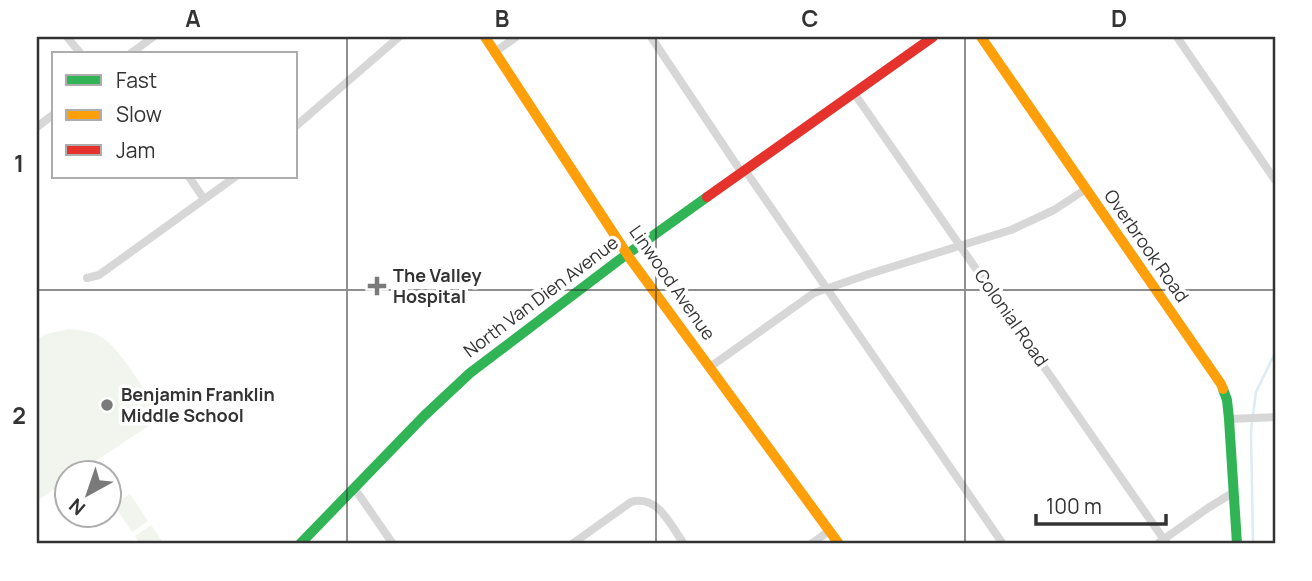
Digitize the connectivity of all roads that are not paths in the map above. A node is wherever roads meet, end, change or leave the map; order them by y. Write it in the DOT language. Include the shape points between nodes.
graph roads {
  1 [pos="67,37"];
  2 [pos="153,37"];
  3 [pos="400,37"];
  4 [pos="485,37"];
  5 [pos="516,37"];
  6 [pos="651,37"];
  7 [pos="933,37"];
  8 [pos="981,37"];
  9 [pos="1177,37"];
  10 [pos="79,52"];
  11 [pos="133,52"];
  12 [pos="495,52"];
  13 [pos="854,93"];
  14 [pos="52,116"];
  15 [pos="298,123"];
  16 [pos="37,127"];
  17 [pos="743,172"];
  18 [pos="190,178"];
  19 [pos="234,178"];
  20 [pos="1275,180"];
  21 [pos="1086,190"];
  22 [pos="204,199"];
  23 [pos="961,247"];
  24 [pos="628,254"];
  25 [pos="87,278"];
  26 [pos="826,288"];
  27 [pos="710,367"];
  28 [pos="1275,417"];
  29 [pos="1229,419"];
  30 [pos="355,489"];
  31 [pos="1234,492"];
  32 [pos="829,531"];
  33 [pos="1162,543"];
  34 [pos="300,544"];
  35 [pos="393,544"];
  36 [pos="572,544"];
  37 [pos="684,544"];
  38 [pos="811,544"];
  39 [pos="838,544"];
  40 [pos="1003,544"];
  41 [pos="1237,544"];
  1 -- 10 [label="street"];
  2 -- 11 [label="street"];
  3 -- 15 [label="street"];
  4 -- 12 [label="street, Linwood Avenue"];
  5 -- 12 [label="street"];
  6 -- 17 [label="street"];
  7 -- 13 [label="street, North Van Dien Avenue"];
  8 -- 21 [label="street, Overbrook Road"];
  9 -- 20 [label="street"];
  12 -- 24 [label="street, Linwood Avenue"];
  13 -- 17 [label="street, North Van Dien Avenue"];
  13 -- 23 [label="street, Colonial Road"];
  14 -- 16 [label="street"];
  17 -- 24 [label="street, North Van Dien Avenue"];
  17 -- 26 [label="street"];
  18 -- 22 [label="street"];
  19 -- 22 [label="street"];
  21 -- 23 [label="street" via="1032,222"];
  21 -- 29 [label="street, Overbrook Road" via="1221,384"];
  22 -- 25 [label="street" via="99,275"];
  23 -- 26 [label="street"];
  23 -- 33 [label="street, Colonial Road"];
  24 -- 27 [label="street, Linwood Avenue"];
  24 -- 30 [label="street, North Van Dien Avenue" via="470,373"];
  26 -- 27 [label="street"];
  26 -- 40 [label="street"];
  27 -- 32 [label="street, Linwood Avenue"];
  28 -- 29 [label="street"];
  29 -- 31 [label="street, Overbrook Road"];
  30 -- 34 [label="street, North Van Dien Avenue"];
  30 -- 35 [label="street"];
  31 -- 33 [label="street"];
  31 -- 41 [label="street, Overbrook Road"];
  32 -- 38 [label="street"];
  32 -- 39 [label="street, Linwood Avenue"];
  36 -- 37 [label="street" via="632,502 645,500 657,506"];
}
